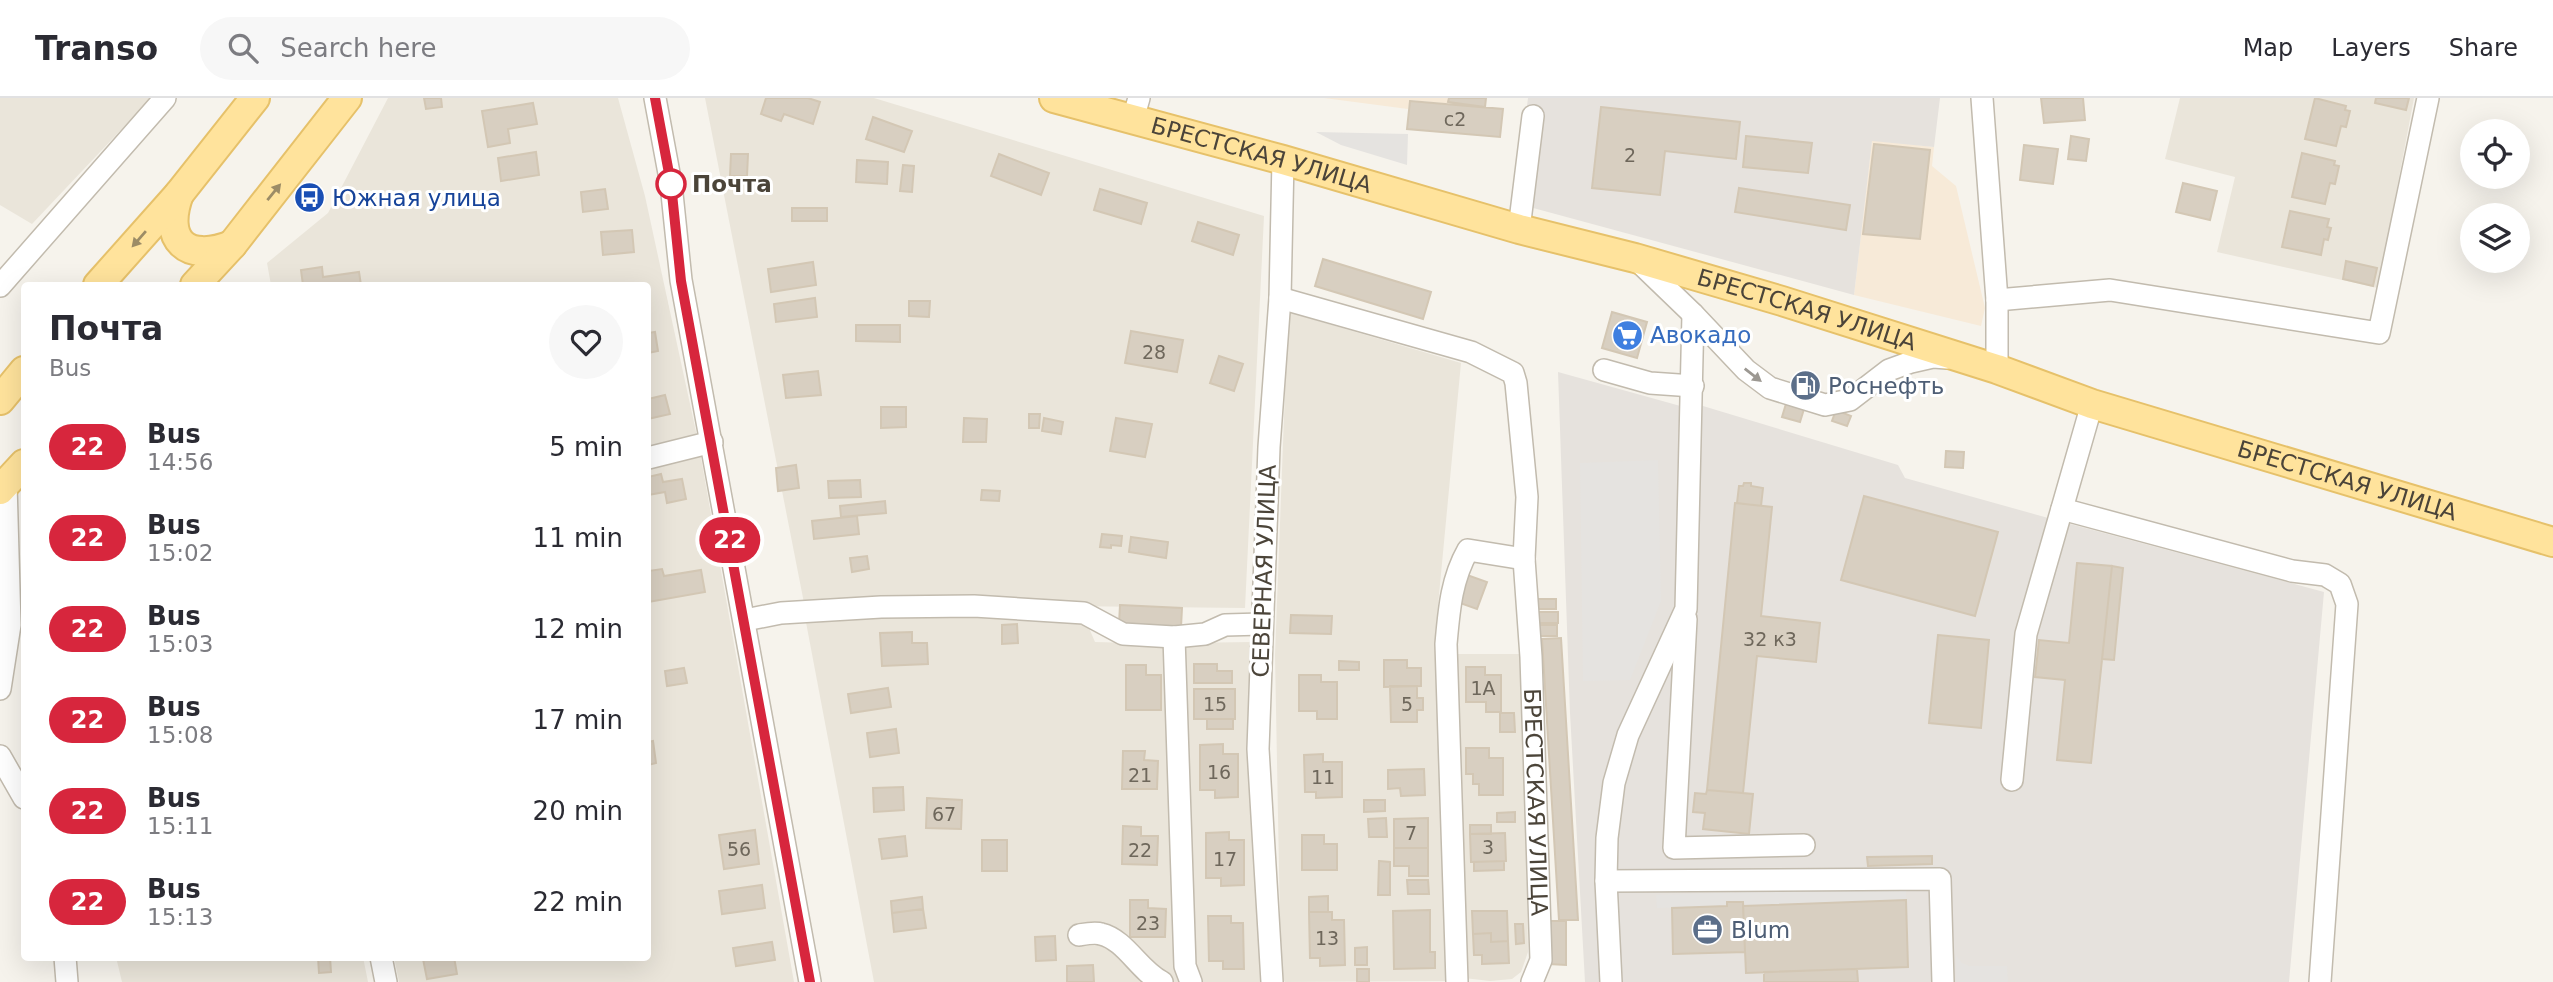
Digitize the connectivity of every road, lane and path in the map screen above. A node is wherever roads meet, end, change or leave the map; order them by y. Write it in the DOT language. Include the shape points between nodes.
graph roads {
  1 [pos="166,98"];
  2 [pos="255,98"];
  3 [pos="347,98"];
  4 [pos="655,98"];
  5 [pos="1054,98"];
  6 [pos="1982,98"];
  7 [pos="2428,98"];
  8 [pos="1136,109"];
  9 [pos="1533,116"];
  10 [pos="1283,160"];
  11 [pos="179,194"];
  12 [pos="1519,229"];
  13 [pos="232,245"];
  14 [pos="1635,258"];
  15 [pos="102,282"];
  16 [pos="199,282"];
  17 [pos="0,286"];
  18 [pos="1280,298"];
  19 [pos="1997,300"];
  20 [pos="1693,314"];
  21 [pos="1958,358"];
  22 [pos="1997,369"];
  23 [pos="1604,370"];
  24 [pos="21,375"];
  25 [pos="1693,386"];
  26 [pos="0,400"];
  27 [pos="2092,404"];
  28 [pos="712,442"];
  29 [pos="651,457"];
  30 [pos="10,479"];
  31 [pos="2062,509"];
  32 [pos="2553,542"];
  33 [pos="1524,559"];
  34 [pos="1686,610"];
  35 [pos="745,620"];
  36 [pos="1262,624"];
  37 [pos="1174,636"];
  38 [pos="0,689"];
  39 [pos="0,756"];
  40 [pos="2012,780"];
  41 [pos="21,793"];
  42 [pos="1804,845"];
  43 [pos="1606,881"];
  44 [pos="1079,935"];
  45 [pos="65,961"];
  46 [pos="382,961"];
  47 [pos="67,982"];
  48 [pos="386,982"];
  49 [pos="810,982"];
  50 [pos="1162,982"];
  51 [pos="1191,982"];
  52 [pos="1272,982"];
  53 [pos="1457,982"];
  54 [pos="1532,982"];
  55 [pos="1611,982"];
  56 [pos="1943,982"];
  57 [pos="2319,982"];
  1 -- 17 [label="street"];
  2 -- 11 [label="main road"];
  13 -- 3 [label="main road, one-way"];
  4 -- 28 [label="street" via="671,184 680,273"];
  5 -- 8 [label="main road, БРЕСТСКАЯ УЛИЦА"];
  6 -- 19 [label="street"];
  7 -- 19 [label="street" via="2379,333 2110,290"];
  8 -- 10 [label="main road, БРЕСТСКАЯ УЛИЦА"];
  9 -- 12 [label="street"];
  10 -- 12 [label="main road, БРЕСТСКАЯ УЛИЦА"];
  10 -- 18 [label="street, СЕВЕРНАЯ УЛИЦА"];
  11 -- 13 [label="main road" via="172,219 182,243 205,253"];
  11 -- 15 [label="main road, one-way"];
  12 -- 14 [label="main road, БРЕСТСКАЯ УЛИЦА"];
  13 -- 16 [label="main road"];
  14 -- 20 [label="street"];
  14 -- 21 [label="main road, БРЕСТСКАЯ УЛИЦА"];
  18 -- 33 [label="street, БРЕСТСКАЯ УЛИЦА" via="1471,352 1513,373 1527,497"];
  18 -- 36 [label="street, СЕВЕРНАЯ УЛИЦА"];
  19 -- 22 [label="street"];
  20 -- 21 [label="street, one-way" via="1746,370 1770,388 1825,405 1850,400 1889,370 1911,362"];
  20 -- 25 [label="street"];
  21 -- 22 [label="main road, БРЕСТСКАЯ УЛИЦА"];
  22 -- 27 [label="main road, БРЕСТСКАЯ УЛИЦА"];
  23 -- 25 [label="street" via="1650,383"];
  24 -- 26 [label="main road"];
  25 -- 34 [label="street"];
  27 -- 31 [label="street"];
  27 -- 32 [label="main road, БРЕСТСКАЯ УЛИЦА"];
  28 -- 29 [label="street"];
  28 -- 35 [label="street"];
  30 -- 38 [label="street" via="10,625"];
  31 -- 40 [label="street" via="2026,634"];
  31 -- 57 [label="street" via="2292,571 2325,575 2340,584 2347,604"];
  33 -- 53 [label="street" via="1468,550 1458,567 1450,600 1446,644"];
  33 -- 54 [label="street, БРЕСТСКАЯ УЛИЦА" via="1541,960"];
  34 -- 42 [label="street" via="1674,848"];
  34 -- 43 [label="street" via="1628,735 1614,783"];
  35 -- 37 [label="street" via="781,613 974,606 1084,613 1123,634"];
  35 -- 49 [label="street"];
  36 -- 37 [label="street" via="1225,625 1205,634"];
  36 -- 52 [label="street, СЕВЕРНАЯ УЛИЦА" via="1258,749"];
  37 -- 51 [label="street" via="1185,966"];
  39 -- 41 [label="street"];
  43 -- 55 [label="street"];
  43 -- 56 [label="street" via="1940,879"];
  44 -- 50 [label="street" via="1101,934 1118,943 1149,976"];
  45 -- 47 [label="street"];
  46 -- 48 [label="street"];
}
